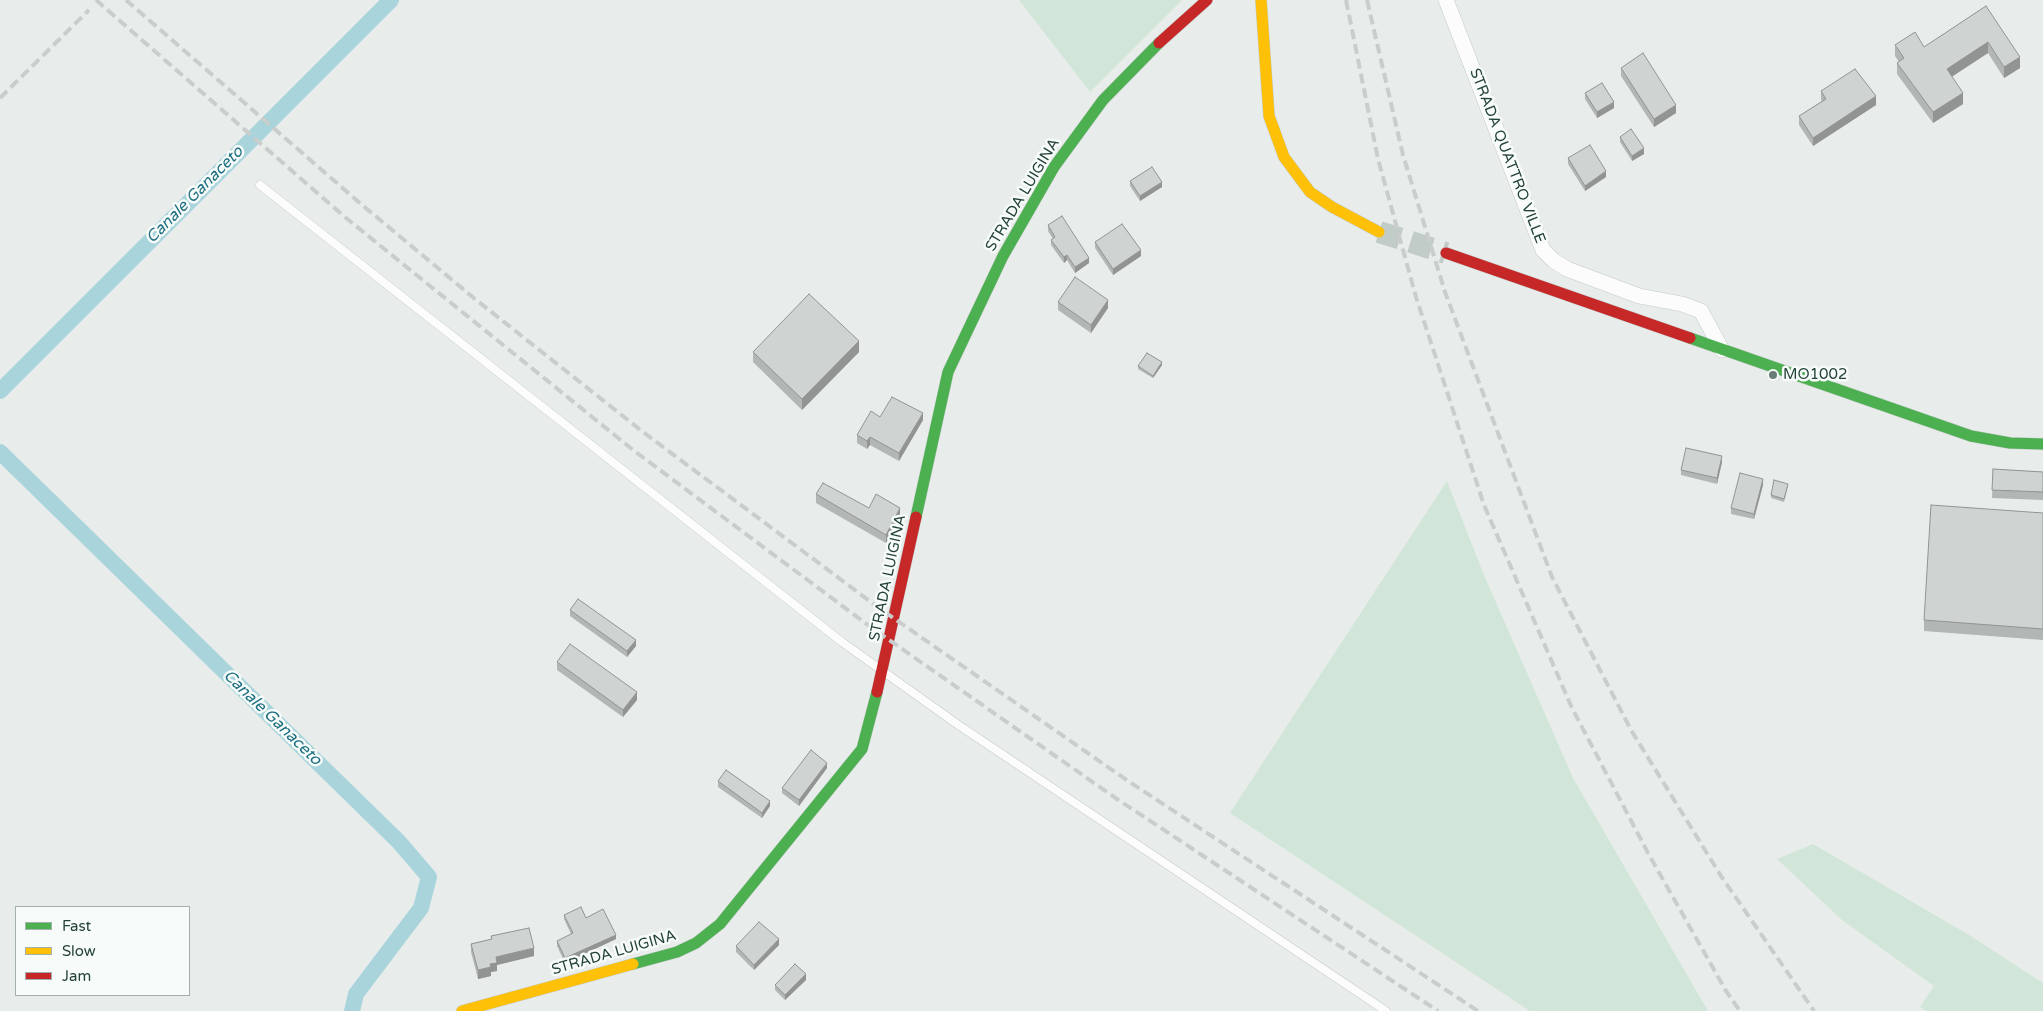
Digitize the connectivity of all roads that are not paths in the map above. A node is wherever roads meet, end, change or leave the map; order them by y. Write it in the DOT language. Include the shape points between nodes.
graph roads {
  1 [pos="1207,0"];
  2 [pos="1261,0"];
  3 [pos="1446,0"];
  4 [pos="260,185"];
  5 [pos="1379,232"];
  6 [pos="1446,253"];
  7 [pos="1722,350"];
  8 [pos="2043,444"];
  9 [pos="883,670"];
  10 [pos="462,1011"];
  11 [pos="1386,1011"];
  1 -- 9 [label="street, STRADA LUIGINA" via="1103,100 1054,166 1003,256 948,372"];
  2 -- 5 [label="street" via="1269,116 1284,157 1310,192 1332,208"];
  3 -- 7 [label="street, STRADA QUATTRO VILLE" via="1543,250 1554,262 1567,269 1639,296 1701,311"];
  4 -- 9 [label="lane" via="834,636"];
  6 -- 7 [label="street"];
  7 -- 8 [label="street" via="1971,436 2010,443"];
  9 -- 10 [label="street, STRADA LUIGINA" via="862,748 720,924 696,943 677,952"];
  9 -- 11 [label="lane" via="957,724"];
}
